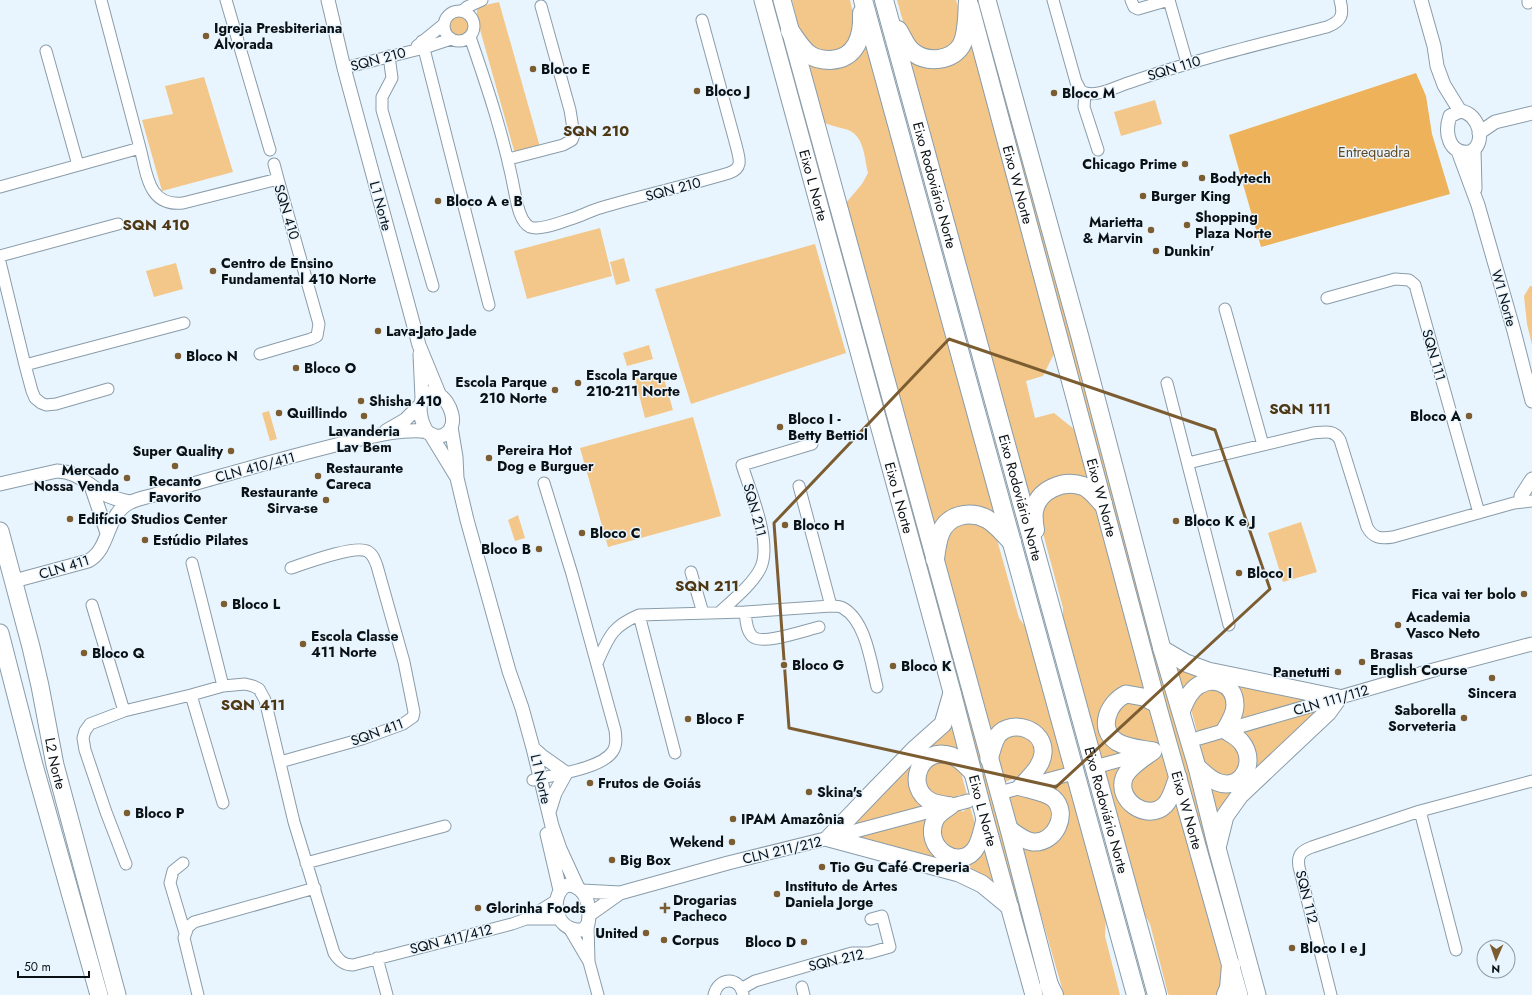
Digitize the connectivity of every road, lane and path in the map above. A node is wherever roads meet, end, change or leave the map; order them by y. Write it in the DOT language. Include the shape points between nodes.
graph roads {
  1 [pos="101,0"];
  2 [pos="226,0"];
  3 [pos="318,0"];
  4 [pos="328,0"];
  5 [pos="482,0"];
  6 [pos="763,0"];
  7 [pos="782,0"];
  8 [pos="863,0"];
  9 [pos="968,0"];
  10 [pos="988,0"];
  11 [pos="1053,0"];
  12 [pos="1131,0"];
  13 [pos="1169,0"];
  14 [pos="1340,0"];
  15 [pos="1421,0"];
  16 [pos="885,5"];
  17 [pos="541,6"];
  18 [pos="462,11"];
  19 [pos="702,20"];
  20 [pos="444,24"];
  21 [pos="790,31"];
  22 [pos="470,37"];
  23 [pos="451,39"];
  24 [pos="423,44"];
  25 [pos="46,51"];
  26 [pos="389,56"];
  27 [pos="1187,63"];
  28 [pos="344,68"];
  29 [pos="1444,85"];
  30 [pos="1085,93"];
  31 [pos="1460,110"];
  32 [pos="1532,113"];
  33 [pos="1476,120"];
  34 [pos="1448,121"];
  35 [pos="1495,122"];
  36 [pos="1479,133"];
  37 [pos="140,148"];
  38 [pos="270,150"];
  39 [pos="1098,150"];
  40 [pos="1474,150"];
  41 [pos="1458,151"];
  42 [pos="509,159"];
  43 [pos="274,164"];
  44 [pos="78,165"];
  45 [pos="278,179"];
  46 [pos="0,187"];
  47 [pos="1474,195"];
  48 [pos="118,224"];
  49 [pos="0,256"];
  50 [pos="0,262"];
  51 [pos="433,286"];
  52 [pos="1327,298"];
  53 [pos="489,305"];
  54 [pos="1225,309"];
  55 [pos="184,323"];
  56 [pos="419,345"];
  57 [pos="260,354"];
  58 [pos="25,365"];
  59 [pos="1167,384"];
  60 [pos="108,389"];
  61 [pos="440,396"];
  62 [pos="1532,400"];
  63 [pos="421,401"];
  64 [pos="451,427"];
  65 [pos="429,434"];
  66 [pos="379,435"];
  67 [pos="812,444"];
  68 [pos="1263,445"];
  69 [pos="1188,463"];
  70 [pos="457,478"];
  71 [pos="1532,479"];
  72 [pos="544,483"];
  73 [pos="0,484"];
  74 [pos="91,486"];
  75 [pos="799,486"];
  76 [pos="1525,498"];
  77 [pos="130,502"];
  78 [pos="1104,504"];
  79 [pos="1479,513"];
  80 [pos="0,531"];
  81 [pos="107,533"];
  82 [pos="1012,542"];
  83 [pos="935,559"];
  84 [pos="192,563"];
  85 [pos="291,568"];
  86 [pos="691,572"];
  87 [pos="1043,578"];
  88 [pos="14,581"];
  89 [pos="92,605"];
  90 [pos="831,606"];
  91 [pos="720,612"];
  92 [pos="745,612"];
  93 [pos="703,613"];
  94 [pos="639,615"];
  95 [pos="1229,625"];
  96 [pos="819,627"];
  97 [pos="0,633"];
  98 [pos="1532,644"];
  99 [pos="32,647"];
  100 [pos="1162,649"];
  101 [pos="5,650"];
  102 [pos="597,663"];
  103 [pos="509,671"];
  104 [pos="223,686"];
  105 [pos="877,687"];
  106 [pos="952,692"];
  107 [pos="191,695"];
  108 [pos="1338,698"];
  109 [pos="1157,704"];
  110 [pos="124,711"];
  111 [pos="1181,712"];
  112 [pos="1225,730"];
  113 [pos="1199,738"];
  114 [pos="534,748"];
  115 [pos="1157,750"];
  116 [pos="675,753"];
  117 [pos="989,758"];
  118 [pos="280,762"];
  119 [pos="1102,765"];
  120 [pos="1197,766"];
  121 [pos="566,773"];
  122 [pos="974,774"];
  123 [pos="1066,775"];
  124 [pos="1178,777"];
  125 [pos="536,779"];
  126 [pos="1532,781"];
  127 [pos="1014,789"];
  128 [pos="968,801"];
  129 [pos="222,804"];
  130 [pos="950,806"];
  131 [pos="1420,811"];
  132 [pos="549,814"];
  133 [pos="985,819"];
  134 [pos="445,826"];
  135 [pos="1009,829"];
  136 [pos="829,838"];
  137 [pos="1217,848"];
  138 [pos="183,863"];
  139 [pos="306,863"];
  140 [pos="126,864"];
  141 [pos="315,888"];
  142 [pos="579,888"];
  143 [pos="620,893"];
  144 [pos="559,895"];
  145 [pos="1010,907"];
  146 [pos="559,918"];
  147 [pos="526,919"];
  148 [pos="871,919"];
  149 [pos="589,920"];
  150 [pos="569,928"];
  151 [pos="185,933"];
  152 [pos="1456,950"];
  153 [pos="377,958"];
  154 [pos="1147,958"];
  155 [pos="589,962"];
  156 [pos="1231,965"];
  157 [pos="94,978"];
  158 [pos="115,988"];
  159 [pos="742,992"];
  160 [pos="1052,992"];
  161 [pos="1135,994"];
  162 [pos="98,995"];
  163 [pos="198,995"];
  164 [pos="387,995"];
  165 [pos="598,995"];
  166 [pos="714,995"];
  167 [pos="1034,995"];
  168 [pos="1157,995"];
  169 [pos="1166,995"];
  170 [pos="1226,995"];
  171 [pos="1239,995"];
  172 [pos="1257,995"];
  173 [pos="1331,995"];
  1 -- 37 [label="street, SQN 410"];
  2 -- 38 [label="street"];
  3 -- 28 [label="street, L1 Norte" via="332,46"];
  4 -- 28 [label="street, L1 Norte"];
  5 -- 18 [label="street"];
  6 -- 106 [label="main road, Eixo L Norte"];
  7 -- 21 [label="main road, Eixo L Norte"];
  8 -- 21 [label="highway" via="860,40 847,55 835,60 816,58 808,54"];
  8 -- 82 [label="highway, Eixo Rodoviário Norte"];
  9 -- 16 [label="highway" via="965,34 961,46 947,58 936,59 927,59 909,48"];
  9 -- 78 [label="main road, Eixo W Norte"];
  10 -- 100 [label="main road, Eixo W Norte"];
  11 -- 30 [label="street" via="1076,82"];
  12 -- 13 [label="street" via="1138,9"];
  13 -- 27 [label="street"];
  14 -- 27 [label="street, SQN 110" via="1342,14 1334,24"];
  15 -- 29 [label="street"];
  16 -- 87 [label="highway, Eixo Rodoviário Norte"];
  17 -- 42 [label="street" via="570,110 574,135 572,140 563,145"];
  18 -- 20 [label="street" via="453,12 445,19"];
  18 -- 22 [label="street" via="473,20 474,29"];
  19 -- 42 [label="street, SQN 210" via="740,163 735,171 538,228 531,227 525,222 521,213"];
  20 -- 23 [label="street" via="445,33"];
  20 -- 24 [label="street, SQN 210"];
  21 -- 83 [label="main road, Eixo L Norte"];
  22 -- 23 [label="street" via="462,41"];
  22 -- 42 [label="street, SQN 210"];
  23 -- 24 [label="street, SQN 210"];
  24 -- 26 [label="street, SQN 210"];
  24 -- 53 [label="street, SQN 210"];
  25 -- 44 [label="street"];
  26 -- 28 [label="street, SQN 210"];
  26 -- 51 [label="street, L1 Norte" via="392,78 382,97 382,110"];
  27 -- 30 [label="street, SQN 110" via="1097,93"];
  28 -- 56 [label="street, L1 Norte"];
  29 -- 31 [label="street"];
  29 -- 34 [label="street"];
  30 -- 39 [label="street" via="1084,107"];
  31 -- 33 [label="street" via="1466,111"];
  31 -- 34 [label="street" via="1450,116"];
  32 -- 35 [label="street"];
  33 -- 35 [label="street"];
  33 -- 36 [label="street"];
  34 -- 41 [label="street" via="1450,141"];
  35 -- 36 [label="street"];
  36 -- 40 [label="street" via="1479,141"];
  37 -- 44 [label="street"];
  37 -- 45 [label="street, SQN 410" via="152,189 160,199 169,203 183,204"];
  40 -- 41 [label="street" via="1465,153"];
  40 -- 47 [label="street, W1 Norte"];
  41 -- 47 [label="street, W1 Norte"];
  43 -- 45 [label="street"];
  44 -- 46 [label="street"];
  45 -- 57 [label="street, SQN 410" via="319,330 317,336 311,339"];
  47 -- 62 [label="street, W1 Norte"];
  48 -- 49 [label="street"];
  50 -- 58 [label="street"];
  52 -- 79 [label="street, SQN 111" via="1394,279 1409,280 1415,285"];
  54 -- 68 [label="street"];
  55 -- 58 [label="street"];
  56 -- 61 [label="street, L1 Norte"];
  56 -- 63 [label="street, L1 Norte"];
  58 -- 60 [label="street" via="32,391 41,404 56,404"];
  59 -- 69 [label="street"];
  61 -- 63 [label="street" via="430,393"];
  61 -- 64 [label="street" via="452,413"];
  63 -- 65 [label="street" via="422,422"];
  63 -- 66 [label="street, CLN 410/411" via="405,420"];
  64 -- 65 [label="street" via="443,436"];
  64 -- 70 [label="street, L1 Norte"];
  65 -- 66 [label="street, CLN 410/411" via="400,432"];
  65 -- 70 [label="street, L1 Norte"];
  66 -- 77 [label="street, CLN 410/411"];
  67 -- 91 [label="street, SQN 211" via="742,465 763,532 764,557 753,579"];
  68 -- 69 [label="street"];
  68 -- 79 [label="street" via="1319,433 1332,432 1337,435 1367,527 1370,533 1378,538 1400,535"];
  69 -- 95 [label="street"];
  70 -- 103 [label="street, L1 Norte"];
  71 -- 76 [label="street"];
  72 -- 102 [label="street"];
  73 -- 74 [label="street" via="57,471 72,473"];
  74 -- 77 [label="street" via="110,497"];
  74 -- 81 [label="street"];
  75 -- 90 [label="street"];
  76 -- 79 [label="street"];
  77 -- 81 [label="street, CLN 411" via="115,517"];
  78 -- 87 [label="highway" via="1084,486 1074,484 1060,484 1049,489 1041,498 1034,511 1034,524"];
  78 -- 109 [label="main road, Eixo W Norte"];
  80 -- 88 [label="main road, L2 Norte"];
  81 -- 88 [label="street, CLN 411" via="100,552 88,561"];
  82 -- 83 [label="highway" via="987,519 973,514 962,515 951,519 945,525 937,544"];
  82 -- 161 [label="highway, Eixo Rodoviário Norte"];
  83 -- 117 [label="main road, Eixo L Norte"];
  84 -- 104 [label="street"];
  85 -- 118 [label="street, SQN 411" via="349,550 360,549 371,554 377,566 404,662 414,712 413,717 403,724 362,739"];
  86 -- 93 [label="street"];
  87 -- 154 [label="highway, Eixo Rodoviário Norte"];
  88 -- 99 [label="main road, L2 Norte"];
  89 -- 110 [label="street"];
  90 -- 92 [label="street"];
  90 -- 105 [label="street" via="842,606 856,619 862,630"];
  91 -- 92 [label="street"];
  91 -- 93 [label="street"];
  92 -- 96 [label="street" via="752,636 762,640"];
  93 -- 94 [label="street"];
  94 -- 102 [label="street" via="616,629"];
  94 -- 116 [label="street"];
  97 -- 101 [label="main road, L2 Norte"];
  98 -- 108 [label="street, CLN 111/112"];
  99 -- 101 [label="main road"];
  99 -- 158 [label="main road, L2 Norte" via="54,759"];
  100 -- 108 [label="main road" via="1186,663 1208,670"];
  100 -- 111 [label="main road, Eixo W Norte"];
  101 -- 157 [label="main road, L2 Norte"];
  102 -- 121 [label="street" via="615,730 613,752 604,759"];
  103 -- 114 [label="street, L1 Norte"];
  103 -- 125 [label="street, L1 Norte" via="518,726"];
  104 -- 107 [label="street"];
  104 -- 118 [label="street" via="245,684 259,689 265,700"];
  106 -- 122 [label="main road, Eixo L Norte"];
  106 -- 136 [label="main road" via="943,724 916,748"];
  107 -- 110 [label="street"];
  107 -- 129 [label="street"];
  108 -- 112 [label="street, CLN 111/112"];
  108 -- 137 [label="main road" via="1328,712 1240,795 1225,816"];
  109 -- 115 [label="main road" via="1143,697 1126,694 1112,704 1106,722 1110,734 1118,742"];
  109 -- 124 [label="main road, Eixo W Norte"];
  110 -- 140 [label="street" via="90,724 83,738"];
  111 -- 112 [label="main road" via="1194,689 1211,681 1222,683 1232,691 1235,703 1232,718"];
  111 -- 120 [label="main road, Eixo W Norte"];
  112 -- 113 [label="street, CLN 111/112"];
  112 -- 120 [label="main road" via="1246,748 1248,766 1245,774 1240,780 1224,784 1212,779"];
  114 -- 121 [label="street"];
  114 -- 125 [label="street, L1 Norte"];
  115 -- 119 [label="street"];
  115 -- 124 [label="main road" via="1130,769 1124,778 1123,790 1129,802 1140,809 1160,809 1168,801"];
  117 -- 127 [label="main road" via="995,740 1004,730 1018,727 1032,730 1036,734 1043,754 1037,768"];
  117 -- 135 [label="main road, Eixo L Norte"];
  118 -- 139 [label="street"];
  120 -- 137 [label="main road, Eixo W Norte"];
  121 -- 125 [label="street"];
  121 -- 132 [label="street" via="555,794"];
  122 -- 130 [label="main road" via="960,761 947,755 933,756 922,763 917,782 922,794 931,801"];
  122 -- 133 [label="main road, Eixo L Norte"];
  123 -- 127 [label="street"];
  124 -- 156 [label="main road, Eixo W Norte"];
  125 -- 132 [label="street, L1 Norte"];
  125 -- 144 [label="street, L1 Norte"];
  126 -- 131 [label="street, SQN 112"];
  127 -- 135 [label="main road" via="1053,798 1060,811 1059,824 1047,839 1034,842"];
  128 -- 130 [label="street, CLN 211/212"];
  130 -- 133 [label="main road" via="936,819 933,832 935,844 947,856 964,856 973,851"];
  130 -- 136 [label="street, CLN 211/212"];
  131 -- 152 [label="street"];
  131 -- 173 [label="street, SQN 112" via="1312,847 1298,856"];
  132 -- 142 [label="street, L1 Norte" via="560,849"];
  133 -- 145 [label="main road, Eixo L Norte"];
  134 -- 139 [label="street"];
  135 -- 160 [label="main road, Eixo L Norte"];
  136 -- 143 [label="street, CLN 211/212" via="728,862"];
  136 -- 145 [label="main road" via="959,873 982,884"];
  137 -- 172 [label="main road, Eixo W Norte"];
  138 -- 151 [label="street" via="173,871 170,883"];
  139 -- 141 [label="street"];
  141 -- 151 [label="street" via="194,922"];
  141 -- 153 [label="street" via="334,953 339,960 348,965"];
  142 -- 143 [label="street, CLN 211/212"];
  142 -- 144 [label="street" via="568,884"];
  142 -- 149 [label="street" via="588,902"];
  143 -- 149 [label="street, CLN 211/212"];
  144 -- 146 [label="street"];
  144 -- 147 [label="street, SQN 411/412"];
  145 -- 167 [label="main road, Eixo L Norte"];
  146 -- 147 [label="street, SQN 411/412"];
  146 -- 150 [label="street"];
  147 -- 153 [label="street, SQN 411/412"];
  148 -- 159 [label="street, SQN 212" via="882,916 890,947 869,953 852,953 755,981"];
  149 -- 150 [label="street" via="583,930"];
  149 -- 155 [label="street"];
  150 -- 155 [label="street"];
  151 -- 163 [label="street" via="185,944"];
  153 -- 164 [label="street"];
  154 -- 168 [label="highway, Eixo Rodoviário Norte"];
  154 -- 169 [label="highway"];
  155 -- 165 [label="street"];
  156 -- 170 [label="highway"];
  156 -- 171 [label="main road, Eixo W Norte"];
  157 -- 158 [label="main road" via="98,975 106,977"];
  157 -- 162 [label="main road, L2 Norte"];
  159 -- 166 [label="street" via="734,982 725,982 717,986"];
}
